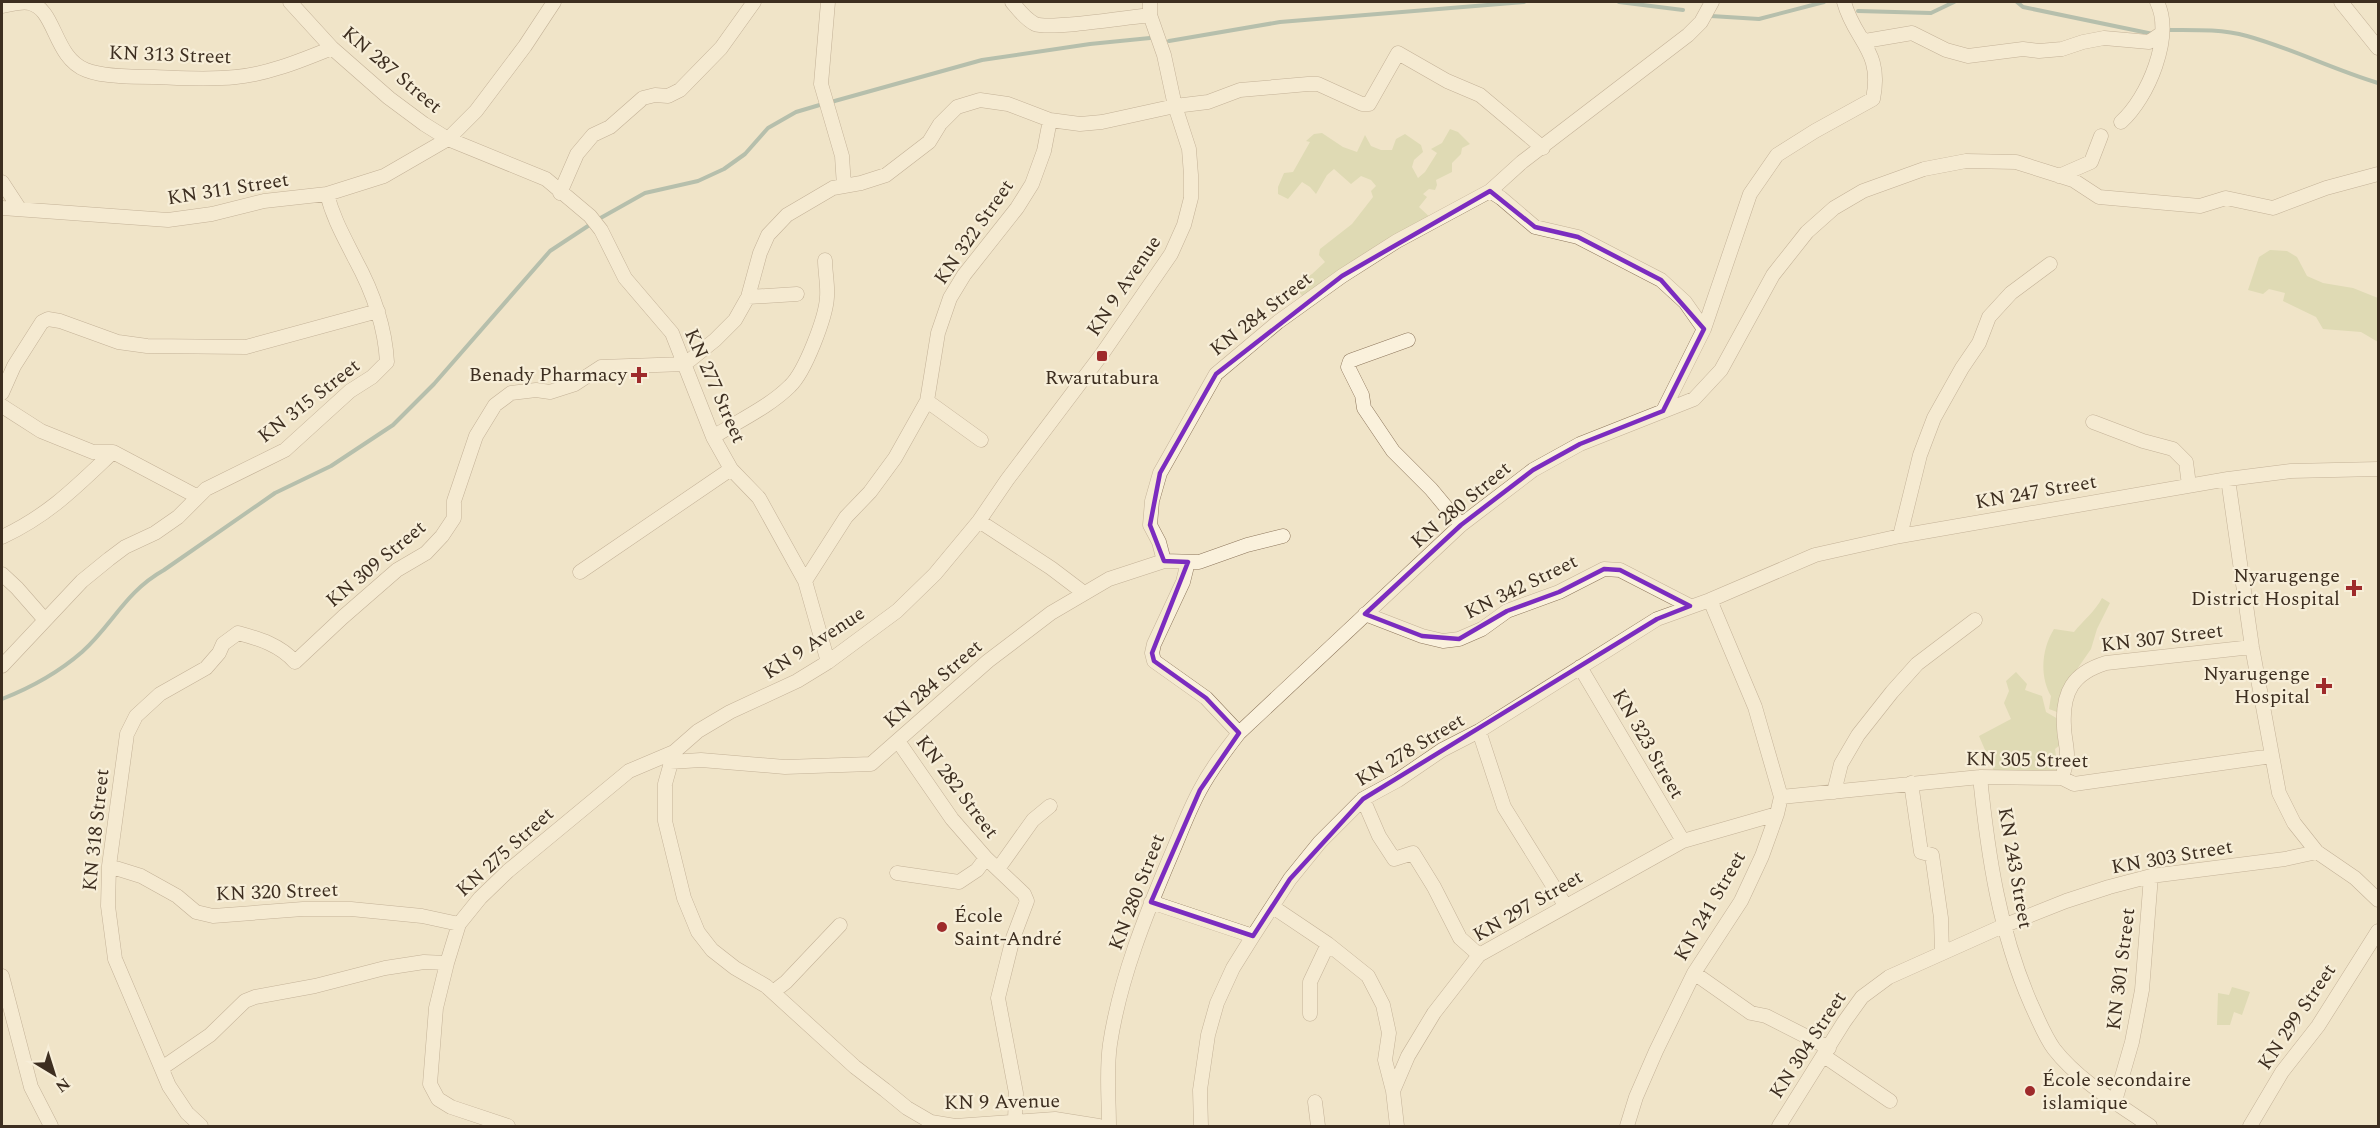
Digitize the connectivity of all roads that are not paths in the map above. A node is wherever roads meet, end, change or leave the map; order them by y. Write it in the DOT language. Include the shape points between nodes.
graph roads {
  1 [pos="290,2"];
  2 [pos="554,2"];
  3 [pos="754,2"];
  4 [pos="828,2"];
  5 [pos="1012,2"];
  6 [pos="1712,2"];
  7 [pos="1844,2"];
  8 [pos="2157,2"];
  9 [pos="2341,2"];
  10 [pos="2,6"];
  11 [pos="1150,8"];
  12 [pos="2162,33"];
  13 [pos="1864,41"];
  14 [pos="332,48"];
  15 [pos="2379,48"];
  16 [pos="1175,106"];
  17 [pos="1050,120"];
  18 [pos="2121,122"];
  19 [pos="2101,136"];
  20 [pos="448,139"];
  21 [pos="1542,148"];
  22 [pos="2379,174"];
  23 [pos="2059,176"];
  24 [pos="2,182"];
  25 [pos="844,186"];
  26 [pos="1490,191"];
  27 [pos="560,193"];
  28 [pos="327,194"];
  29 [pos="2,208"];
  30 [pos="19,208"];
  31 [pos="825,260"];
  32 [pos="2050,264"];
  33 [pos="797,294"];
  34 [pos="748,297"];
  35 [pos="378,311"];
  36 [pos="1704,329"];
  37 [pos="1408,340"];
  38 [pos="685,364"];
  39 [pos="2,393"];
  40 [pos="927,401"];
  41 [pos="2,406"];
  42 [pos="1663,411"];
  43 [pos="2093,422"];
  44 [pos="713,437"];
  45 [pos="981,440"];
  46 [pos="113,452"];
  47 [pos="731,469"];
  48 [pos="2379,469"];
  49 [pos="2228,479"];
  50 [pos="2189,485"];
  51 [pos="198,497"];
  52 [pos="979,521"];
  53 [pos="1461,525"];
  54 [pos="1283,536"];
  55 [pos="1900,536"];
  56 [pos="2,537"];
  57 [pos="1164,561"];
  58 [pos="1188,562"];
  59 [pos="580,572"];
  60 [pos="2,574"];
  61 [pos="805,581"];
  62 [pos="1084,593"];
  63 [pos="1710,600"];
  64 [pos="1690,606"];
  65 [pos="1365,614"];
  66 [pos="45,620"];
  67 [pos="1975,620"];
  68 [pos="2252,647"];
  69 [pos="296,662"];
  70 [pos="828,662"];
  71 [pos="2,666"];
  72 [pos="1580,667"];
  73 [pos="1479,731"];
  74 [pos="1239,733"];
  75 [pos="898,741"];
  76 [pos="2272,756"];
  77 [pos="672,757"];
  78 [pos="1980,777"];
  79 [pos="2062,778"];
  80 [pos="1911,783"];
  81 [pos="1834,792"];
  82 [pos="1781,797"];
  83 [pos="1363,799"];
  84 [pos="1050,806"];
  85 [pos="1778,814"];
  86 [pos="1683,841"];
  87 [pos="2317,852"];
  88 [pos="986,858"];
  89 [pos="109,866"];
  90 [pos="998,869"];
  91 [pos="897,873"];
  92 [pos="2151,876"];
  93 [pos="2379,900"];
  94 [pos="1151,902"];
  95 [pos="1565,905"];
  96 [pos="1273,907"];
  97 [pos="459,924"];
  98 [pos="840,925"];
  99 [pos="2003,926"];
  100 [pos="2379,931"];
  101 [pos="1253,936"];
  102 [pos="1328,944"];
  103 [pos="1942,953"];
  104 [pos="1479,955"];
  105 [pos="447,963"];
  106 [pos="1694,973"];
  107 [pos="2,976"];
  108 [pos="773,992"];
  109 [pos="1310,1014"];
  110 [pos="1827,1052"];
  111 [pos="162,1068"];
  112 [pos="1393,1091"];
  113 [pos="1890,1101"];
  114 [pos="2115,1101"];
  115 [pos="1315,1102"];
  116 [pos="1015,1120"];
  117 [pos="51,1126"];
  118 [pos="201,1126"];
  119 [pos="508,1126"];
  120 [pos="1100,1126"];
  121 [pos="1109,1126"];
  122 [pos="1201,1126"];
  123 [pos="1318,1126"];
  124 [pos="1397,1126"];
  125 [pos="1627,1126"];
  126 [pos="1779,1126"];
  127 [pos="2150,1126"];
  128 [pos="2250,1126"];
  1 -- 14 [label="street, KN 287 Street"];
  2 -- 20 [label="street, KN 311 Street" via="495,87"];
  3 -- 27 [label="street" via="721,48 680,90 668,96 643,98 610,127 593,135 578,154"];
  4 -- 25 [label="street" via="821,84 842,156"];
  5 -- 11 [label="street" via="1036,24 1054,25"];
  6 -- 21 [label="street, KN 284 Street" via="1688,35"];
  7 -- 13 [label="street"];
  8 -- 12 [label="street" via="2162,11"];
  9 -- 15 [label="street"];
  10 -- 14 [label="street, KN 313 Street" via="27,2 38,6 73,63 87,70 135,77 238,77"];
  11 -- 16 [label="street, KN 9 Avenue"];
  12 -- 13 [label="street" via="2149,42 2104,38 2062,49 1968,56 1912,33"];
  12 -- 18 [label="street" via="2153,74 2142,98"];
  13 -- 36 [label="street" via="1875,70 1873,99 1777,155 1750,194"];
  14 -- 20 [label="street, KN 287 Street" via="389,98"];
  16 -- 17 [label="street" via="1102,122 1073,124"];
  16 -- 21 [label="street" via="1208,102 1240,90 1308,84 1318,84 1369,104 1398,53 1480,95"];
  16 -- 52 [label="street, KN 9 Avenue" via="1189,149 1191,198 1172,254"];
  17 -- 25 [label="street" via="1008,104 980,100 957,107 909,160 886,175"];
  17 -- 40 [label="street, KN 322 Street" via="1032,184 950,298 938,333"];
  19 -- 23 [label="street" via="2091,162"];
  20 -- 27 [label="street, KN 277 Street" via="546,179"];
  20 -- 28 [label="street, KN 311 Street" via="384,176"];
  21 -- 26 [label="street, KN 284 Street"];
  22 -- 23 [label="street, KN 280 Street" via="2273,208 2226,198 2200,206 2099,197"];
  23 -- 42 [label="street, KN 280 Street" via="2016,162 1965,161 1924,169 1863,191 1834,208 1807,232 1773,274 1721,370 1707,387 1694,399"];
  24 -- 30 [label="street"];
  25 -- 34 [label="street" via="812,199 787,215 768,234"];
  26 -- 36 [label="street" via="1535,226 1578,237 1661,280 1685,302"];
  26 -- 57 [label="street, KN 284 Street" via="1342,276 1216,374 1157,482 1150,520"];
  27 -- 38 [label="street, KN 277 Street" via="590,216 601,230 625,278 672,333"];
  28 -- 30 [label="street, KN 311 Street" via="264,201 168,220"];
  28 -- 35 [label="street, KN 315 Street" via="336,226"];
  29 -- 30 [label="street, KN 311 Street"];
  31 -- 44 [label="street" via="827,299 816,338 792,385"];
  32 -- 55 [label="street" via="2011,293 1989,317 1979,343 1934,418 1920,455"];
  33 -- 34 [label="street"];
  34 -- 38 [label="street" via="735,320"];
  35 -- 39 [label="street" via="246,347 118,342 48,319 42,322 14,366"];
  35 -- 51 [label="street, KN 315 Street" via="387,362 285,450 224,479"];
  36 -- 42 [label="street"];
  37 -- 53 [label="street" via="1350,361 1348,367 1364,408 1393,450"];
  38 -- 44 [label="street, KN 277 Street"];
  38 -- 69 [label="street, KN 309 Street" via="601,367 575,384 550,392 511,393 495,405 476,436 454,501 454,518 442,536 426,552 397,570"];
  40 -- 45 [label="street"];
  40 -- 61 [label="street, KN 322 Street" via="895,458 846,517"];
  41 -- 46 [label="street" via="77,446 93,452"];
  42 -- 53 [label="street, KN 280 Street" via="1580,444 1533,470"];
  43 -- 50 [label="street" via="2173,449 2186,462"];
  44 -- 47 [label="street, KN 277 Street"];
  46 -- 51 [label="street"];
  46 -- 56 [label="street" via="38,519"];
  47 -- 59 [label="street"];
  47 -- 61 [label="street, KN 277 Street" via="759,498"];
  48 -- 49 [label="street, KN 247 Street" via="2291,471"];
  49 -- 50 [label="street, KN 247 Street"];
  49 -- 68 [label="street"];
  50 -- 55 [label="street, KN 247 Street"];
  51 -- 66 [label="street, KN 315 Street" via="178,517 125,547 82,581"];
  52 -- 62 [label="street"];
  52 -- 70 [label="street, KN 9 Avenue" via="957,550 897,611"];
  53 -- 65 [label="street, KN 280 Street"];
  54 -- 58 [label="street"];
  55 -- 63 [label="street, KN 247 Street" via="1815,555"];
  57 -- 58 [label="street"];
  57 -- 62 [label="street, KN 284 Street" via="1109,579"];
  58 -- 74 [label="street" via="1183,582 1154,644 1154,661 1206,698"];
  60 -- 66 [label="street"];
  61 -- 70 [label="street, KN 277 Street"];
  62 -- 75 [label="street, KN 284 Street" via="1050,613 987,661"];
  63 -- 64 [label="street, KN 278 Street"];
  63 -- 82 [label="street, KN 241 Street" via="1755,707"];
  64 -- 65 [label="street, KN 342 Street" via="1620,570 1604,569 1559,592 1507,611 1459,639 1443,641 1422,636"];
  64 -- 72 [label="street, KN 278 Street" via="1657,619"];
  65 -- 74 [label="street, KN 280 Street"];
  66 -- 71 [label="street, KN 315 Street"];
  67 -- 81 [label="street" via="1917,664 1892,692 1841,764"];
  68 -- 76 [label="street"];
  68 -- 79 [label="street, KN 307 Street" via="2091,667 2069,688 2064,704 2067,756"];
  69 -- 89 [label="street, KN 318 Street" via="266,641 238,633 230,636 206,668 160,694 136,716 123,756"];
  70 -- 77 [label="street, KN 9 Avenue" via="698,731"];
  72 -- 73 [label="street, KN 278 Street"];
  72 -- 86 [label="street, KN 323 Street"];
  73 -- 83 [label="street, KN 278 Street"];
  73 -- 95 [label="street" via="1504,807"];
  74 -- 94 [label="street, KN 280 Street" via="1200,790"];
  75 -- 77 [label="street, KN 284 Street" via="871,764 785,766"];
  75 -- 88 [label="street, KN 282 Street" via="952,819"];
  76 -- 79 [label="street, KN 305 Street" via="2074,783"];
  76 -- 87 [label="street" via="2279,793 2294,823"];
  77 -- 97 [label="street, KN 275 Street" via="629,771 508,871"];
  77 -- 108 [label="street, KN 9 Avenue" via="665,784 665,821 684,897 698,932 735,969"];
  78 -- 79 [label="street, KN 305 Street"];
  78 -- 80 [label="street, KN 305 Street"];
  78 -- 99 [label="street, KN 243 Street"];
  80 -- 81 [label="street, KN 305 Street"];
  80 -- 103 [label="street" via="1921,852 1932,855"];
  81 -- 82 [label="street, KN 305 Street"];
  82 -- 85 [label="street, KN 241 Street"];
  83 -- 96 [label="street, KN 278 Street" via="1320,842"];
  83 -- 104 [label="street" via="1394,859 1413,853 1460,938"];
  84 -- 90 [label="street" via="1033,820"];
  85 -- 86 [label="street, KN 297 Street"];
  85 -- 106 [label="street, KN 241 Street" via="1740,901"];
  86 -- 95 [label="street, KN 297 Street"];
  87 -- 92 [label="street, KN 303 Street"];
  87 -- 93 [label="street"];
  88 -- 90 [label="street, KN 282 Street"];
  88 -- 91 [label="street" via="959,882"];
  89 -- 97 [label="street, KN 320 Street" via="141,876 196,912 213,916 351,909"];
  89 -- 111 [label="street, KN 318 Street" via="108,906 115,959"];
  90 -- 116 [label="street, KN 282 Street" via="1027,901 1012,938 998,998 1016,1093"];
  92 -- 99 [label="street, KN 303 Street" via="2066,901"];
  92 -- 114 [label="street, KN 301 Street" via="2142,990"];
  94 -- 101 [label="street"];
  94 -- 121 [label="street, KN 280 Street" via="1112,1034"];
  95 -- 104 [label="street, KN 297 Street"];
  96 -- 101 [label="street, KN 278 Street"];
  96 -- 102 [label="street"];
  97 -- 105 [label="street, KN 275 Street"];
  98 -- 108 [label="street"];
  99 -- 103 [label="street, KN 304 Street"];
  99 -- 114 [label="street, KN 243 Street" via="2025,989 2054,1049"];
  100 -- 128 [label="street, KN 299 Street" via="2318,1026 2282,1072"];
  101 -- 122 [label="street, KN 278 Street" via="1217,1003 1208,1035 1200,1090"];
  102 -- 109 [label="street" via="1310,982"];
  102 -- 112 [label="street" via="1368,976 1383,1005 1389,1033 1385,1060"];
  103 -- 110 [label="street, KN 304 Street" via="1889,977 1862,998"];
  104 -- 112 [label="street, KN 297 Street" via="1434,1013 1408,1056"];
  105 -- 111 [label="street" via="385,968 255,997"];
  105 -- 119 [label="street, KN 275 Street" via="436,1008 430,1084 438,1099 451,1107"];
  106 -- 110 [label="street" via="1751,1013 1766,1016"];
  106 -- 125 [label="street, KN 241 Street" via="1636,1096"];
  107 -- 117 [label="street" via="31,1087"];
  108 -- 116 [label="street, KN 9 Avenue" via="855,1066 931,1122 955,1126"];
  110 -- 113 [label="street"];
  110 -- 126 [label="street, KN 304 Street"];
  111 -- 118 [label="street, KN 318 Street" via="181,1104"];
  112 -- 124 [label="street, KN 297 Street"];
  114 -- 127 [label="street, KN 243 Street"];
  115 -- 123 [label="street"];
  116 -- 120 [label="street, KN 9 Avenue" via="1055,1119"];
}
